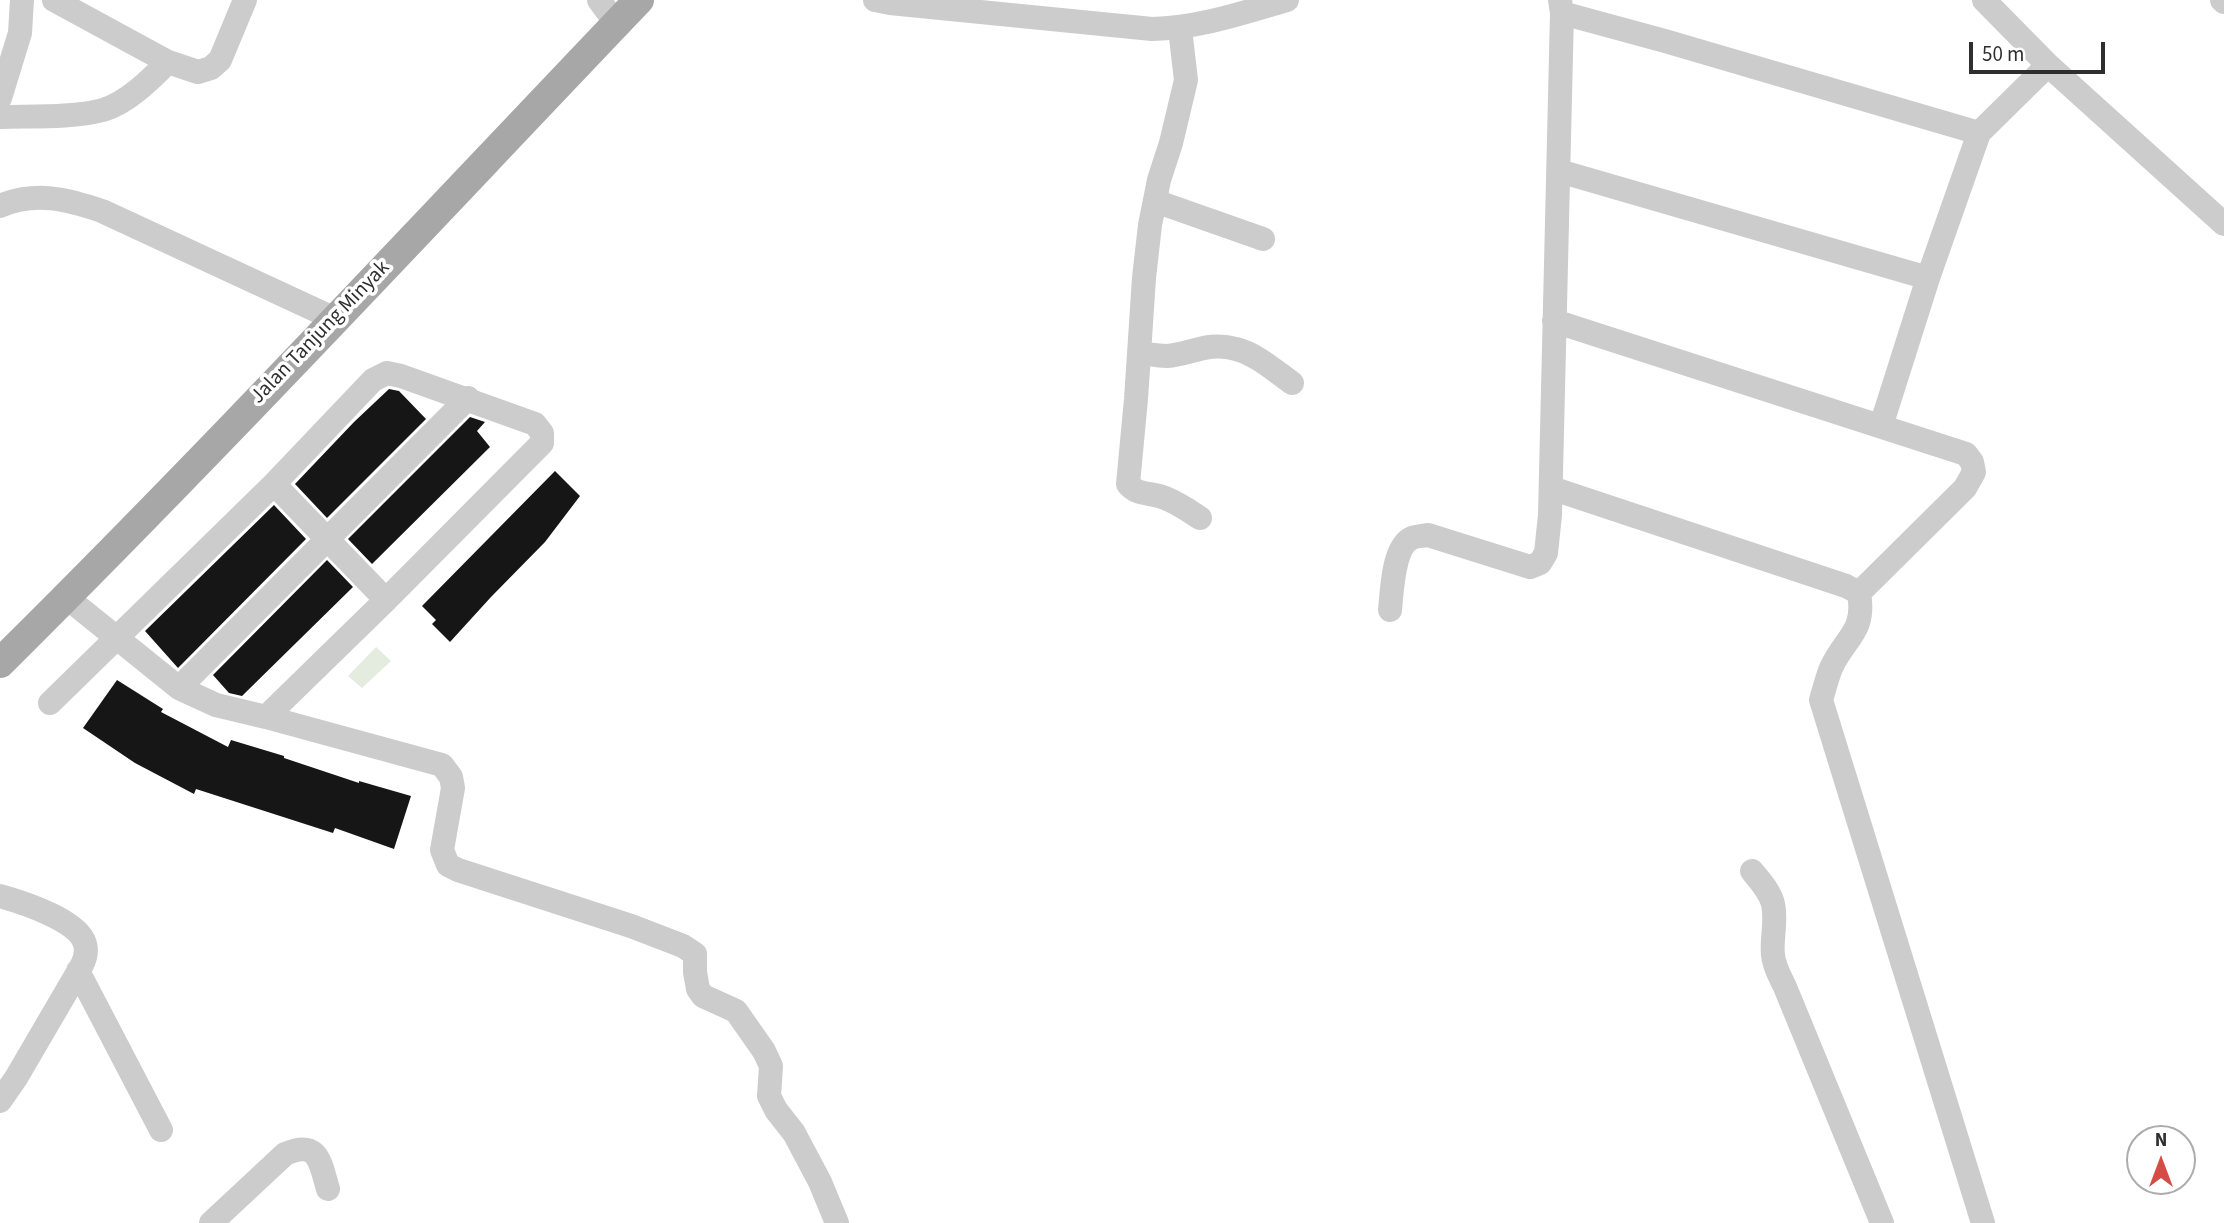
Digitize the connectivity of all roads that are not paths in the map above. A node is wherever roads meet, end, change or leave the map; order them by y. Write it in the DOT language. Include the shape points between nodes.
graph roads {
  1 [pos="22,0"];
  2 [pos="54,0"];
  3 [pos="244,0"];
  4 [pos="639,0"];
  5 [pos="875,0"];
  6 [pos="1287,0"];
  7 [pos="1984,0"];
  8 [pos="1561,6"];
  9 [pos="608,12"];
  10 [pos="1180,29"];
  11 [pos="167,62"];
  12 [pos="2048,65"];
  13 [pos="0,98"];
  14 [pos="0,117"];
  15 [pos="1979,133"];
  16 [pos="1559,171"];
  17 [pos="1155,201"];
  18 [pos="0,206"];
  19 [pos="2224,224"];
  20 [pos="1263,239"];
  21 [pos="1928,278"];
  22 [pos="335,319"];
  23 [pos="1554,321"];
  24 [pos="1139,353"];
  25 [pos="1292,383"];
  26 [pos="468,398"];
  27 [pos="1881,426"];
  28 [pos="274,484"];
  29 [pos="1551,488"];
  30 [pos="1200,519"];
  31 [pos="328,540"];
  32 [pos="1860,593"];
  33 [pos="66,597"];
  34 [pos="386,600"];
  35 [pos="1390,610"];
  36 [pos="116,638"];
  37 [pos="0,663"];
  38 [pos="179,688"];
  39 [pos="50,703"];
  40 [pos="266,717"];
  41 [pos="1752,871"];
  42 [pos="0,896"];
  43 [pos="78,971"];
  44 [pos="0,1101"];
  45 [pos="161,1130"];
  46 [pos="328,1189"];
  47 [pos="211,1223"];
  48 [pos="838,1223"];
  49 [pos="1882,1223"];
  50 [pos="1983,1223"];
  1 -- 13 [label="street" via="20,33"];
  2 -- 11 [label="street"];
  3 -- 11 [label="street" via="220,60 211,68 198,72"];
  4 -- 9 [label="main road, Jalan Tanjung Minyak"];
  5 -- 10 [label="street"];
  6 -- 10 [label="street"];
  7 -- 12 [label="street"];
  8 -- 15 [label="street"];
  8 -- 16 [label="street"];
  9 -- 22 [label="main road, Jalan Tanjung Minyak"];
  10 -- 17 [label="street" via="1186,80"];
  11 -- 14 [label="street" via="125,100 103,110"];
  12 -- 15 [label="street"];
  12 -- 19 [label="street"];
  15 -- 21 [label="street"];
  16 -- 21 [label="street"];
  16 -- 23 [label="street"];
  17 -- 20 [label="street"];
  17 -- 24 [label="street"];
  18 -- 22 [label="street" via="38,197 69,200 102,211"];
  21 -- 27 [label="street"];
  22 -- 33 [label="main road, Jalan Tanjung Minyak"];
  23 -- 27 [label="street"];
  23 -- 29 [label="street"];
  24 -- 25 [label="street" via="1166,356 1200,348 1238,349"];
  24 -- 30 [label="street" via="1128,484 1134,492 1162,496"];
  26 -- 28 [label="street" via="387,373 373,380"];
  26 -- 31 [label="street"];
  26 -- 34 [label="street" via="536,424 542,443"];
  27 -- 32 [label="street" via="1966,454 1974,472 1965,488"];
  28 -- 31 [label="street"];
  28 -- 36 [label="street"];
  29 -- 32 [label="street"];
  29 -- 35 [label="street" via="1546,553 1541,563 1530,567 1428,535 1411,538 1397,559"];
  31 -- 34 [label="street"];
  31 -- 38 [label="street"];
  32 -- 50 [label="street" via="1861,620 1832,668 1821,700"];
  33 -- 36 [label="street"];
  33 -- 37 [label="main road, Jalan Tanjung Minyak"];
  34 -- 40 [label="street"];
  36 -- 38 [label="street"];
  36 -- 39 [label="street"];
  38 -- 40 [label="street" via="215,705"];
  40 -- 48 [label="street" via="442,765 453,789 442,850 448,865 631,926 695,954 702,996 736,1011 764,1051 771,1066 769,1096 794,1133"];
  41 -- 49 [label="street" via="1773,903 1776,969"];
  42 -- 43 [label="street" via="61,920 80,935 85,956"];
  43 -- 44 [label="street"];
  43 -- 45 [label="street"];
  46 -- 47 [label="street" via="318,1157 309,1149 298,1148 285,1154"];
}
